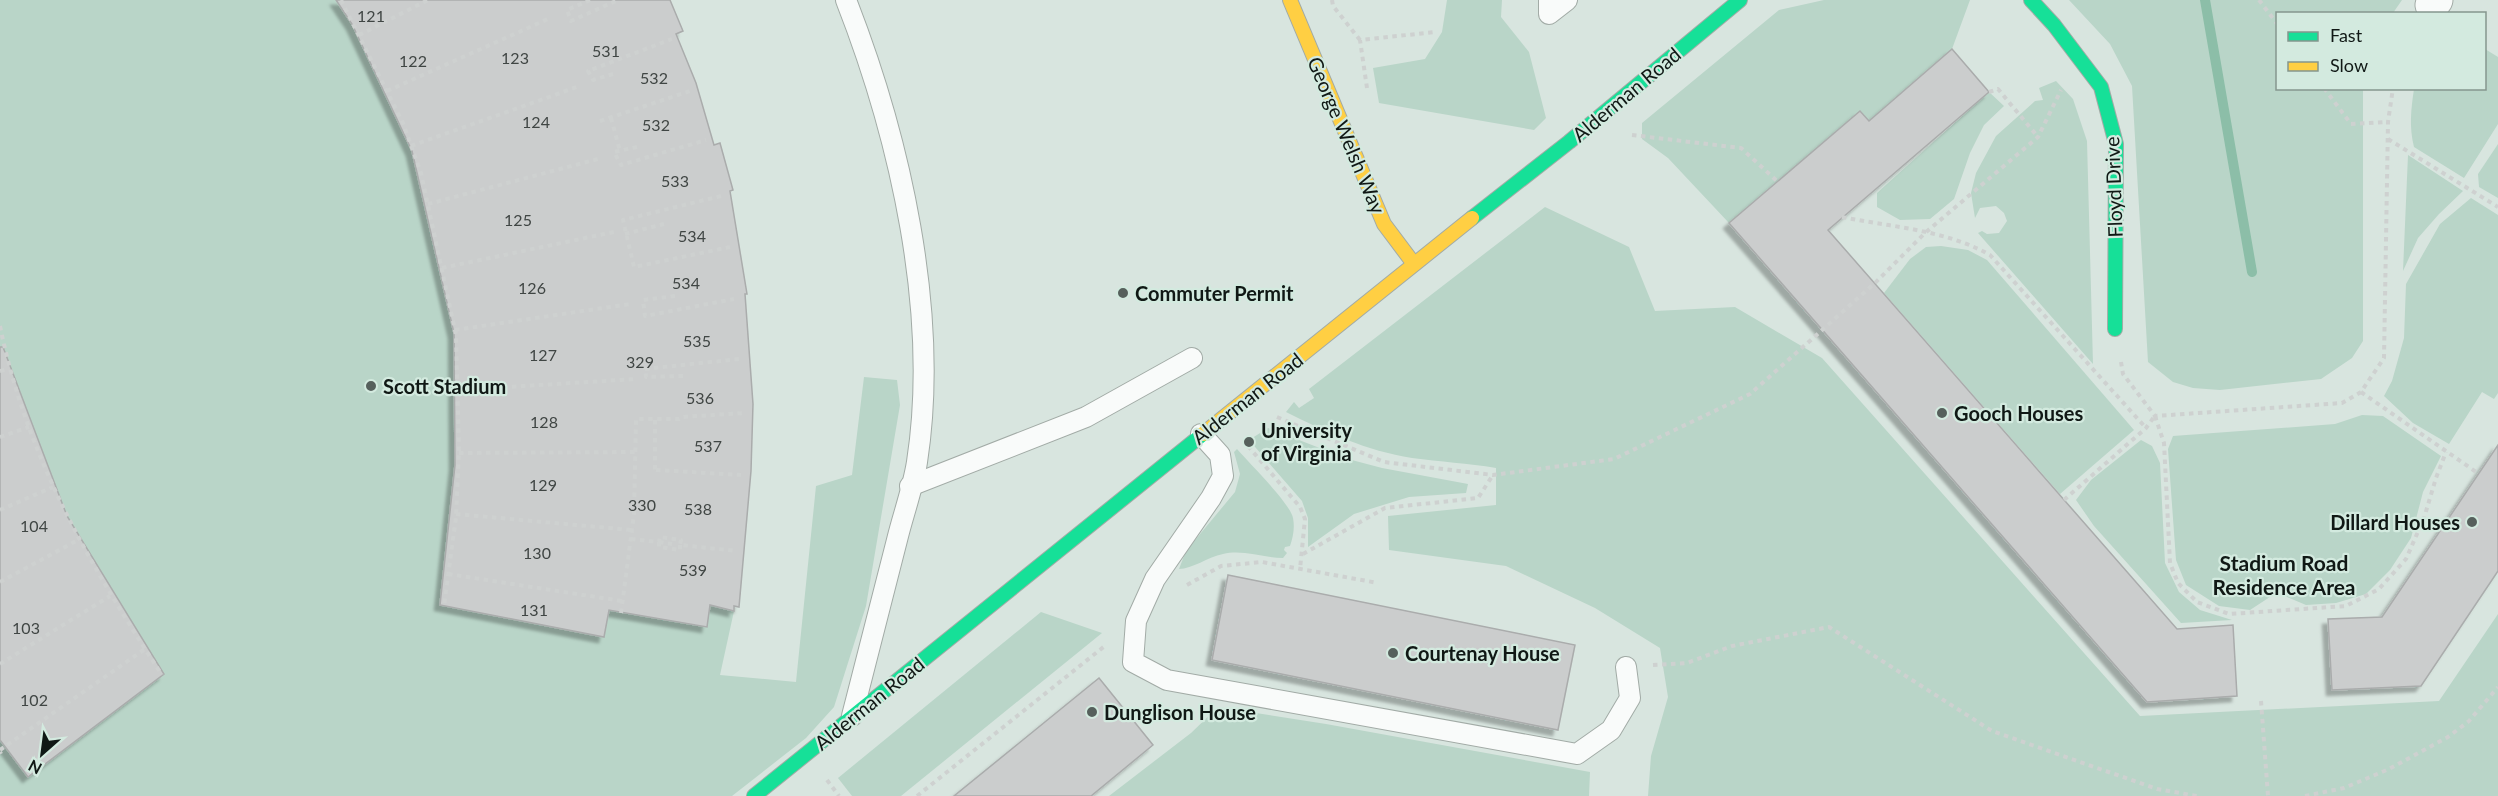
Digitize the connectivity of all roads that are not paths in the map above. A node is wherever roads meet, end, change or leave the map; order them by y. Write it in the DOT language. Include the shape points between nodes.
graph roads {
  1 [pos="846,0"];
  2 [pos="1290,0"];
  3 [pos="1550,0"];
  4 [pos="1567,0"];
  5 [pos="1740,0"];
  6 [pos="2031,0"];
  7 [pos="1414,264"];
  8 [pos="2115,329"];
  9 [pos="1192,358"];
  10 [pos="1201,434"];
  11 [pos="910,486"];
  12 [pos="1626,667"];
  13 [pos="852,716"];
  14 [pos="754,796"];
  1 -- 11 [label="lane" via="870,62 905,195 920,300 924,386 917,463"];
  2 -- 7 [label="main road, George Welsh Way" via="1384,224"];
  3 -- 4 [label="lane" via="1549,14"];
  5 -- 7 [label="main road, Alderman Road"];
  6 -- 8 [label="main road, Floyd Drive" via="2102,87 2116,144"];
  7 -- 10 [label="main road, Alderman Road"];
  9 -- 11 [label="lane" via="1086,417"];
  10 -- 12 [label="lane" via="1220,454 1223,476 1155,579 1136,621 1133,662 1167,680 1577,754 1611,730 1630,698"];
  10 -- 13 [label="main road, Alderman Road"];
  11 -- 13 [label="lane"];
  13 -- 14 [label="main road, Alderman Road"];
}
